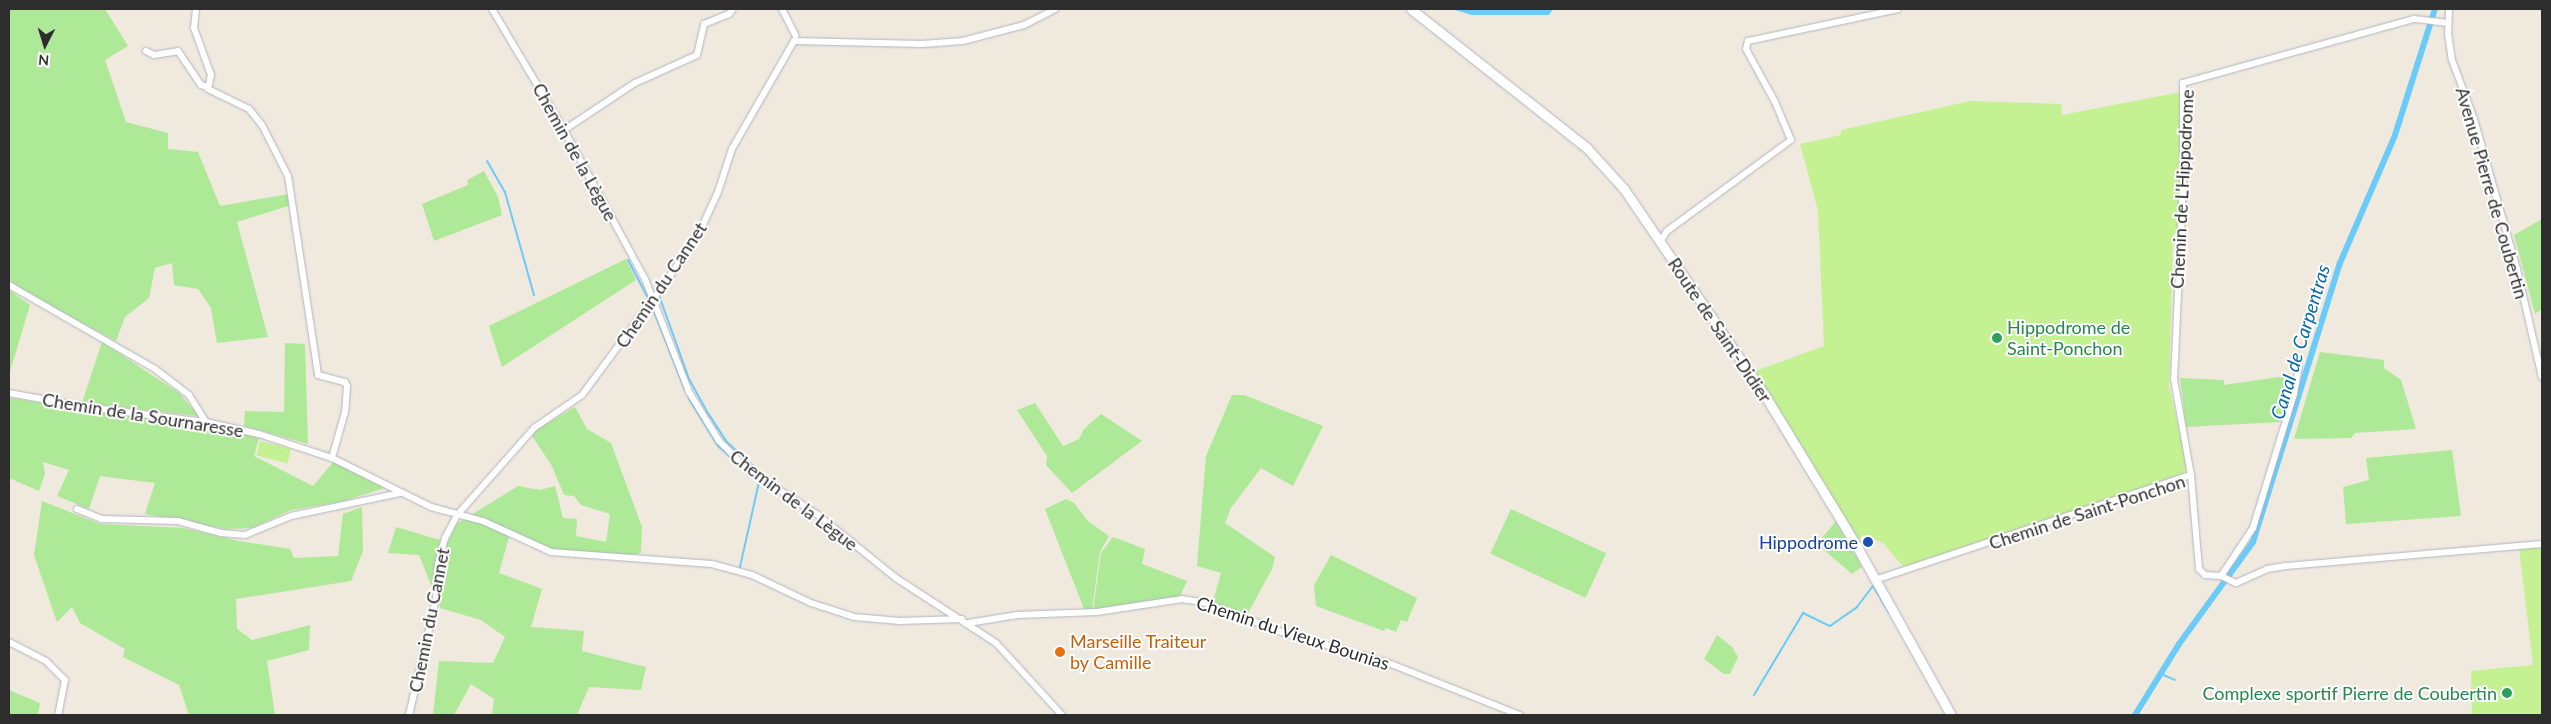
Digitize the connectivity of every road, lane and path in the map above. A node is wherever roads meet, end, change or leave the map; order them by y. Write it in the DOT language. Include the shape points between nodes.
graph roads {
  1 [pos="196,9"];
  2 [pos="492,9"];
  3 [pos="733,9"];
  4 [pos="782,9"];
  5 [pos="1055,9"];
  6 [pos="1411,9"];
  7 [pos="1898,9"];
  8 [pos="2449,9"];
  9 [pos="2448,23"];
  10 [pos="796,36"];
  11 [pos="146,50"];
  12 [pos="208,87"];
  13 [pos="564,130"];
  14 [pos="1660,242"];
  15 [pos="9,285"];
  16 [pos="654,298"];
  17 [pos="2295,360"];
  18 [pos="2542,377"];
  19 [pos="9,393"];
  20 [pos="206,422"];
  21 [pos="332,458"];
  22 [pos="2190,476"];
  23 [pos="400,493"];
  24 [pos="76,509"];
  25 [pos="458,514"];
  26 [pos="2542,544"];
  27 [pos="2222,576"];
  28 [pos="1875,580"];
  29 [pos="965,621"];
  30 [pos="9,642"];
  31 [pos="58,715"];
  32 [pos="409,715"];
  33 [pos="1062,715"];
  34 [pos="1520,715"];
  35 [pos="1952,715"];
  1 -- 12 [label="street" via="194,28 211,75"];
  2 -- 13 [label="street, Chemin de la Lègue"];
  3 -- 13 [label="street" via="729,14 704,24 697,55 636,83"];
  4 -- 10 [label="street"];
  5 -- 16 [label="street, Chemin du Cannet" via="1016,28 964,41 922,44 794,41 732,149 718,192 700,231"];
  6 -- 14 [label="main road, Route de Saint-Didier" via="1587,148 1617,180"];
  7 -- 14 [label="street" via="1748,41 1746,49 1775,102 1790,140 1668,231"];
  8 -- 9 [label="street, Avenue Pierre de Coubertin"];
  9 -- 18 [label="street, Avenue Pierre de Coubertin" via="2452,60 2479,136 2517,269"];
  9 -- 22 [label="street, Chemin de L'Hippodrome" via="2414,19 2184,83 2174,379"];
  11 -- 12 [label="street" via="154,55 178,51 201,85"];
  12 -- 21 [label="street" via="226,101 249,109 262,125 288,176 318,375 345,382 347,386 345,412"];
  13 -- 16 [label="street, Chemin de la Lègue"];
  14 -- 28 [label="main road, Route de Saint-Didier" via="1767,399"];
  15 -- 20 [label="street" via="155,369 189,395"];
  16 -- 25 [label="street, Chemin du Cannet" via="582,395 534,428"];
  16 -- 29 [label="street, Chemin de la Lègue" via="690,392 719,441 736,460 818,515 896,578"];
  17 -- 27 [label="street" via="2299,367 2294,394 2253,528"];
  19 -- 20 [label="street, Chemin de la Sournaresse" via="86,407"];
  20 -- 21 [label="street, Chemin de la Sournaresse" via="251,432"];
  21 -- 23 [label="street, Chemin de la Sournaresse"];
  22 -- 27 [label="street, Chemin de Saint-Ponchon" via="2200,571 2209,576"];
  22 -- 28 [label="street, Chemin de Saint-Ponchon"];
  23 -- 24 [label="street" via="291,516 245,535 221,533 178,521 102,519"];
  23 -- 25 [label="street, Chemin de la Sournaresse"];
  25 -- 29 [label="street, Chemin de la Sournaresse" via="568,556 690,560 732,569 768,581 831,612 854,617"];
  25 -- 32 [label="street, Chemin du Cannet" via="445,538 438,564 436,599"];
  26 -- 27 [label="street, Chemin de Saint-Ponchon" via="2286,566 2232,582"];
  28 -- 35 [label="main road, Route de Saint-Didier"];
  29 -- 33 [label="street, Chemin de la Lègue" via="996,643"];
  29 -- 34 [label="street, Chemin du Vieux Bounias" via="1097,612 1182,599 1202,602 1282,632 1391,664"];
  30 -- 31 [label="street" via="46,661 65,680"];
}
